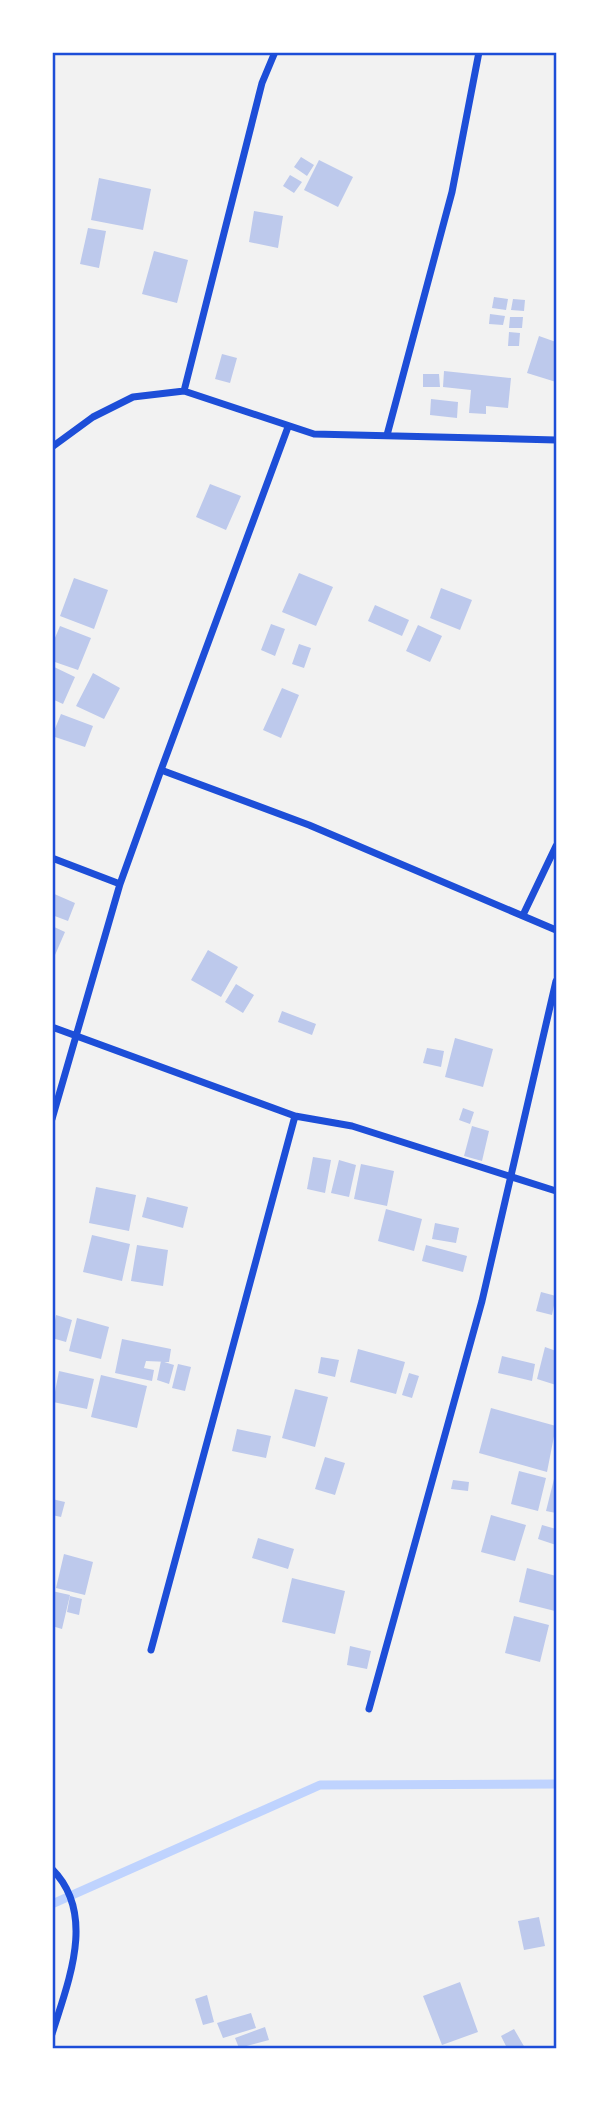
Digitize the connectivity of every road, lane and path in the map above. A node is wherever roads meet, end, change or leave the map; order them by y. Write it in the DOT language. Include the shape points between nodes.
graph roads {
  1 [pos="275,52"];
  2 [pos="479,52"];
  3 [pos="184,391"];
  4 [pos="288,427"];
  5 [pos="387,435"];
  6 [pos="556,440"];
  7 [pos="52,447"];
  8 [pos="161,770"];
  9 [pos="556,846"];
  10 [pos="52,858"];
  11 [pos="120,884"];
  12 [pos="523,915"];
  13 [pos="556,930"];
  14 [pos="556,981"];
  15 [pos="52,1027"];
  16 [pos="77,1038"];
  17 [pos="295,1116"];
  18 [pos="52,1119"];
  19 [pos="511,1175"];
  20 [pos="556,1191"];
  21 [pos="151,1650"];
  22 [pos="369,1709"];
  23 [pos="52,1869"];
  24 [pos="52,2034"];
  1 -- 3 [label="street" via="262,83"];
  2 -- 5 [label="street" via="452,192"];
  3 -- 4 [label="street"];
  3 -- 7 [label="street" via="133,397 93,417"];
  4 -- 5 [label="street" via="314,434"];
  4 -- 8 [label="street"];
  5 -- 6 [label="street"];
  8 -- 11 [label="street"];
  8 -- 12 [label="street" via="309,825"];
  9 -- 12 [label="street"];
  10 -- 11 [label="street"];
  11 -- 16 [label="street"];
  12 -- 13 [label="street"];
  14 -- 19 [label="street"];
  15 -- 16 [label="street"];
  16 -- 17 [label="street"];
  16 -- 18 [label="street"];
  17 -- 19 [label="street" via="352,1126"];
  17 -- 21 [label="street"];
  19 -- 20 [label="street"];
  19 -- 22 [label="street" via="482,1301"];
  23 -- 24 [label="street" via="68,1890 76,1912 76,1950"];
}
